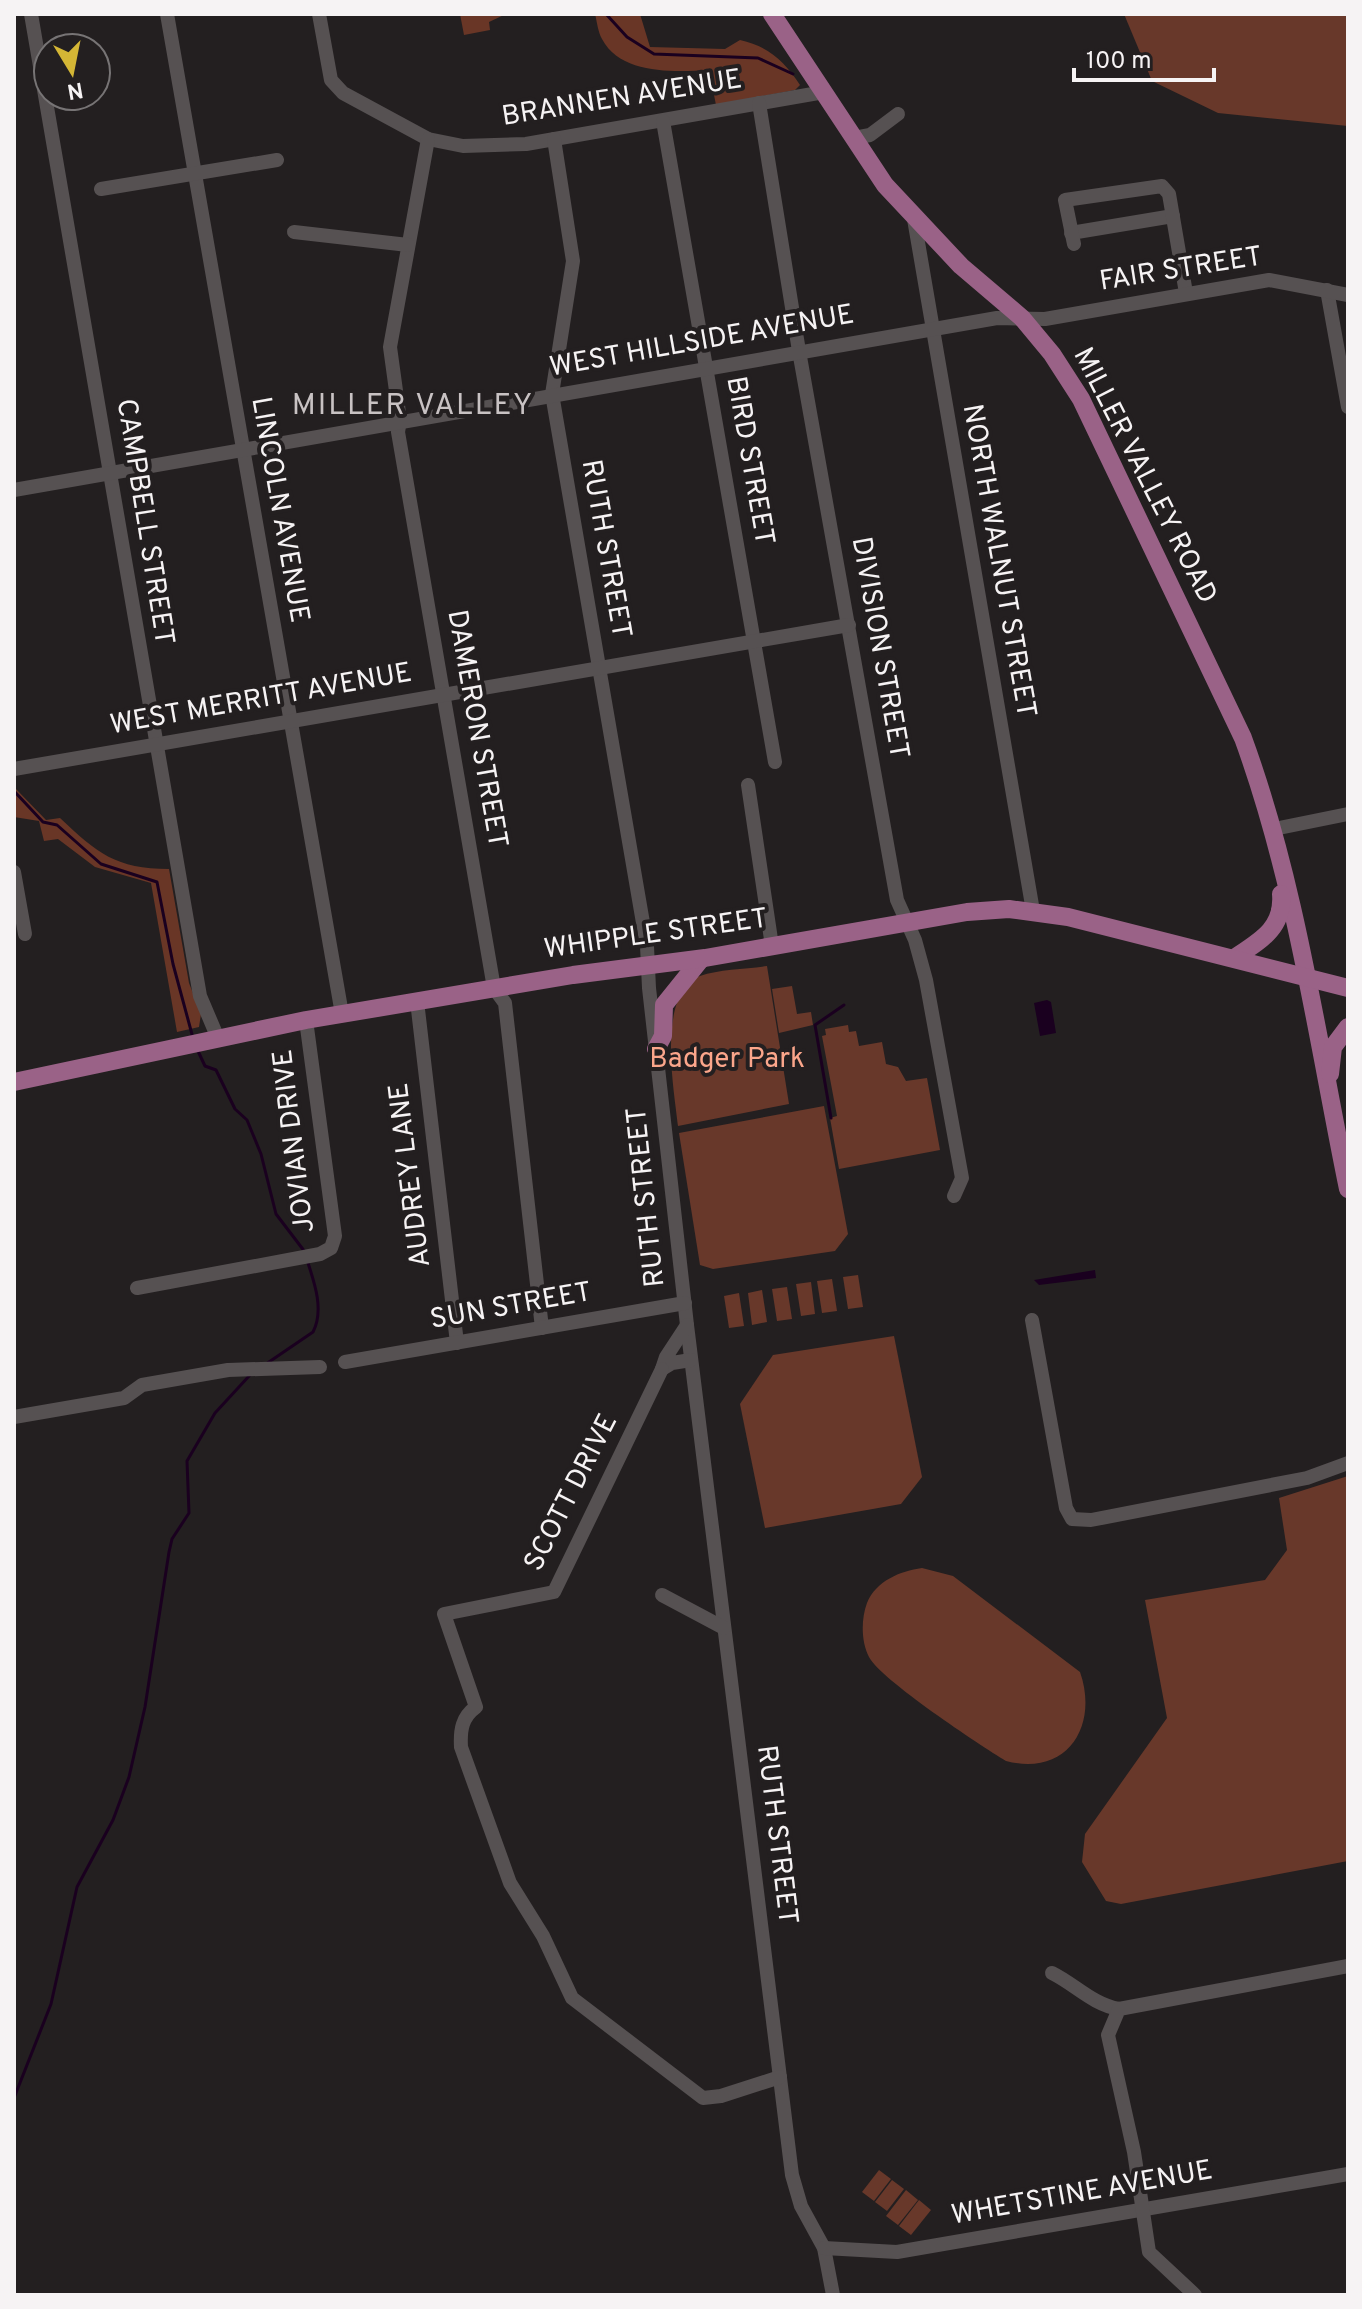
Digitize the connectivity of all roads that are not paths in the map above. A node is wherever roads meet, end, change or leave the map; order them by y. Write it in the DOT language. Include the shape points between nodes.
graph roads {
  1 [pos="31,14"];
  2 [pos="167,14"];
  3 [pos="319,14"];
  4 [pos="772,14"];
  5 [pos="824,92"];
  6 [pos="759,103"];
  7 [pos="898,114"];
  8 [pos="663,121"];
  9 [pos="854,138"];
  10 [pos="428,139"];
  11 [pos="554,139"];
  12 [pos="277,160"];
  13 [pos="193,173"];
  14 [pos="101,189"];
  15 [pos="1173,216"];
  16 [pos="914,219"];
  17 [pos="294,232"];
  18 [pos="408,245"];
  19 [pos="1327,290"];
  20 [pos="1186,293"];
  21 [pos="1348,295"];
  22 [pos="1022,318"];
  23 [pos="931,329"];
  24 [pos="799,351"];
  25 [pos="706,369"];
  26 [pos="552,394"];
  27 [pos="1348,407"];
  28 [pos="400,420"];
  29 [pos="243,450"];
  30 [pos="110,473"];
  31 [pos="14,490"];
  32 [pos="849,625"];
  33 [pos="754,640"];
  34 [pos="600,669"];
  35 [pos="444,695"];
  36 [pos="289,721"];
  37 [pos="155,743"];
  38 [pos="775,762"];
  39 [pos="14,769"];
  40 [pos="748,785"];
  41 [pos="1348,814"];
  42 [pos="1274,829"];
  43 [pos="1284,871"];
  44 [pos="14,872"];
  45 [pos="1033,911"];
  46 [pos="905,922"];
  47 [pos="25,934"];
  48 [pos="772,946"];
  49 [pos="1234,958"];
  50 [pos="701,959"];
  51 [pos="648,965"];
  52 [pos="1305,975"];
  53 [pos="494,988"];
  54 [pos="1348,988"];
  55 [pos="417,1001"];
  56 [pos="342,1014"];
  57 [pos="306,1020"];
  58 [pos="1348,1027"];
  59 [pos="217,1036"];
  60 [pos="656,1049"];
  61 [pos="14,1082"];
  62 [pos="1328,1089"];
  63 [pos="1348,1189"];
  64 [pos="954,1196"];
  65 [pos="137,1288"];
  66 [pos="685,1303"];
  67 [pos="1032,1320"];
  68 [pos="687,1325"];
  69 [pos="542,1328"];
  70 [pos="457,1343"];
  71 [pos="691,1360"];
  72 [pos="345,1362"];
  73 [pos="320,1367"];
  74 [pos="662,1369"];
  75 [pos="14,1417"];
  76 [pos="1348,1463"];
  77 [pos="662,1595"];
  78 [pos="724,1628"];
  79 [pos="1348,1966"];
  80 [pos="1052,1973"];
  81 [pos="1119,2009"];
  82 [pos="780,2077"];
  83 [pos="1348,2174"];
  84 [pos="1143,2211"];
  85 [pos="824,2248"];
  86 [pos="833,2295"];
  87 [pos="1195,2295"];
  1 -- 30 [label="street, CAMPBELL STREET"];
  2 -- 13 [label="street, LINCOLN AVENUE"];
  3 -- 10 [label="street, BRANNEN AVENUE" via="331,80 343,93"];
  4 -- 5 [label="main road, MILLER VALLEY ROAD"];
  5 -- 6 [label="street, BRANNEN AVENUE"];
  5 -- 9 [label="main road, MILLER VALLEY ROAD"];
  6 -- 8 [label="street, BRANNEN AVENUE"];
  6 -- 24 [label="street, DIVISION STREET"];
  7 -- 9 [label="street" via="870,135"];
  8 -- 11 [label="street, BRANNEN AVENUE"];
  8 -- 25 [label="street, BIRD STREET"];
  9 -- 16 [label="main road, MILLER VALLEY ROAD"];
  10 -- 11 [label="street, BRANNEN AVENUE" via="495,146"];
  10 -- 18 [label="street, DAMERON STREET"];
  11 -- 26 [label="street, RUTH STREET" via="573,261"];
  12 -- 13 [label="street"];
  13 -- 14 [label="street"];
  13 -- 29 [label="street, LINCOLN AVENUE"];
  15 -- 15 [label="street" via="1162,186 1065,200 1073,238"];
  15 -- 20 [label="street"];
  16 -- 22 [label="main road, MILLER VALLEY ROAD"];
  16 -- 23 [label="street, NORTH WALNUT STREET"];
  17 -- 18 [label="street"];
  18 -- 28 [label="street, DAMERON STREET" via="390,347"];
  19 -- 20 [label="street, FAIR STREET" via="1269,280"];
  19 -- 21 [label="street, FAIR STREET"];
  19 -- 27 [label="street"];
  20 -- 22 [label="street, FAIR STREET" via="1045,319"];
  22 -- 23 [label="street, WEST HILLSIDE AVENUE"];
  22 -- 42 [label="main road, MILLER VALLEY ROAD" via="1081,399 1243,738"];
  23 -- 24 [label="street, WEST HILLSIDE AVENUE"];
  23 -- 45 [label="street, NORTH WALNUT STREET"];
  24 -- 25 [label="street, WEST HILLSIDE AVENUE"];
  24 -- 32 [label="street, DIVISION STREET"];
  25 -- 26 [label="street, WEST HILLSIDE AVENUE"];
  25 -- 33 [label="street, BIRD STREET"];
  26 -- 28 [label="street, WEST HILLSIDE AVENUE"];
  26 -- 34 [label="street, RUTH STREET"];
  28 -- 29 [label="street, WEST HILLSIDE AVENUE"];
  28 -- 35 [label="street, DAMERON STREET"];
  29 -- 30 [label="street, WEST HILLSIDE AVENUE"];
  29 -- 36 [label="street, LINCOLN AVENUE"];
  30 -- 31 [label="street, WEST HILLSIDE AVENUE"];
  30 -- 37 [label="street, CAMPBELL STREET"];
  32 -- 33 [label="street, WEST MERRITT AVENUE"];
  32 -- 46 [label="street, DIVISION STREET"];
  33 -- 34 [label="street, WEST MERRITT AVENUE"];
  33 -- 38 [label="street, BIRD STREET"];
  34 -- 35 [label="street, WEST MERRITT AVENUE"];
  34 -- 51 [label="street, RUTH STREET"];
  35 -- 36 [label="street, WEST MERRITT AVENUE"];
  35 -- 53 [label="street, DAMERON STREET"];
  36 -- 37 [label="street, WEST MERRITT AVENUE"];
  36 -- 56 [label="street, LINCOLN AVENUE"];
  37 -- 39 [label="street, WEST MERRITT AVENUE"];
  37 -- 59 [label="street, CAMPBELL STREET" via="200,996"];
  40 -- 48 [label="street"];
  41 -- 42 [label="street"];
  42 -- 43 [label="main road, MILLER VALLEY ROAD"];
  43 -- 49 [label="main road" via="1282,909 1275,926"];
  43 -- 52 [label="main road, MILLER VALLEY ROAD"];
  44 -- 47 [label="street"];
  45 -- 46 [label="main road, WHIPPLE STREET" via="967,912"];
  45 -- 49 [label="main road, WHIPPLE STREET"];
  46 -- 48 [label="main road, WHIPPLE STREET"];
  46 -- 64 [label="street, DIVISION STREET" via="915,940 935,1026 962,1178"];
  48 -- 50 [label="main road, WHIPPLE STREET"];
  49 -- 52 [label="main road, WHIPPLE STREET"];
  50 -- 51 [label="main road, WHIPPLE STREET"];
  50 -- 60 [label="main road" via="664,1005 663,1036"];
  51 -- 53 [label="main road, WHIPPLE STREET"];
  51 -- 60 [label="street, RUTH STREET"];
  52 -- 54 [label="main road, WHIPPLE STREET"];
  52 -- 62 [label="main road, MILLER VALLEY ROAD"];
  53 -- 55 [label="main road, WHIPPLE STREET"];
  53 -- 69 [label="street, DAMERON STREET" via="505,1003"];
  55 -- 56 [label="main road, WHIPPLE STREET"];
  55 -- 70 [label="street, AUDREY LANE"];
  56 -- 57 [label="main road, WHIPPLE STREET"];
  57 -- 59 [label="main road, WHIPPLE STREET"];
  57 -- 65 [label="street, JOVIAN DRIVE" via="335,1236 331,1248"];
  58 -- 62 [label="main road" via="1333,1047"];
  59 -- 61 [label="main road, WHIPPLE STREET"];
  60 -- 66 [label="street, RUTH STREET"];
  62 -- 63 [label="main road, MILLER VALLEY ROAD"];
  66 -- 68 [label="street, RUTH STREET"];
  66 -- 69 [label="street, SUN STREET"];
  67 -- 76 [label="street" via="1072,1519 1091,1520 1307,1478"];
  68 -- 71 [label="street, RUTH STREET"];
  68 -- 74 [label="street, SCOTT DRIVE"];
  69 -- 70 [label="street, SUN STREET"];
  70 -- 72 [label="street, SUN STREET"];
  71 -- 74 [label="street"];
  71 -- 78 [label="street, RUTH STREET"];
  73 -- 75 [label="street" via="228,1370 142,1385 124,1398"];
  74 -- 82 [label="street, SCOTT DRIVE" via="554,1592 444,1614 476,1707 460,1730 461,1747 515,1891 572,1998 703,2098"];
  77 -- 78 [label="street"];
  78 -- 82 [label="street, RUTH STREET"];
  79 -- 81 [label="street"];
  80 -- 81 [label="street" via="1099,2005"];
  81 -- 84 [label="street" via="1108,2035"];
  82 -- 85 [label="street, RUTH STREET" via="792,2175 801,2206"];
  83 -- 84 [label="street, WHETSTINE AVENUE"];
  84 -- 85 [label="street, WHETSTINE AVENUE" via="897,2252"];
  84 -- 87 [label="street" via="1149,2252"];
  85 -- 86 [label="street, RUTH STREET"];
}
